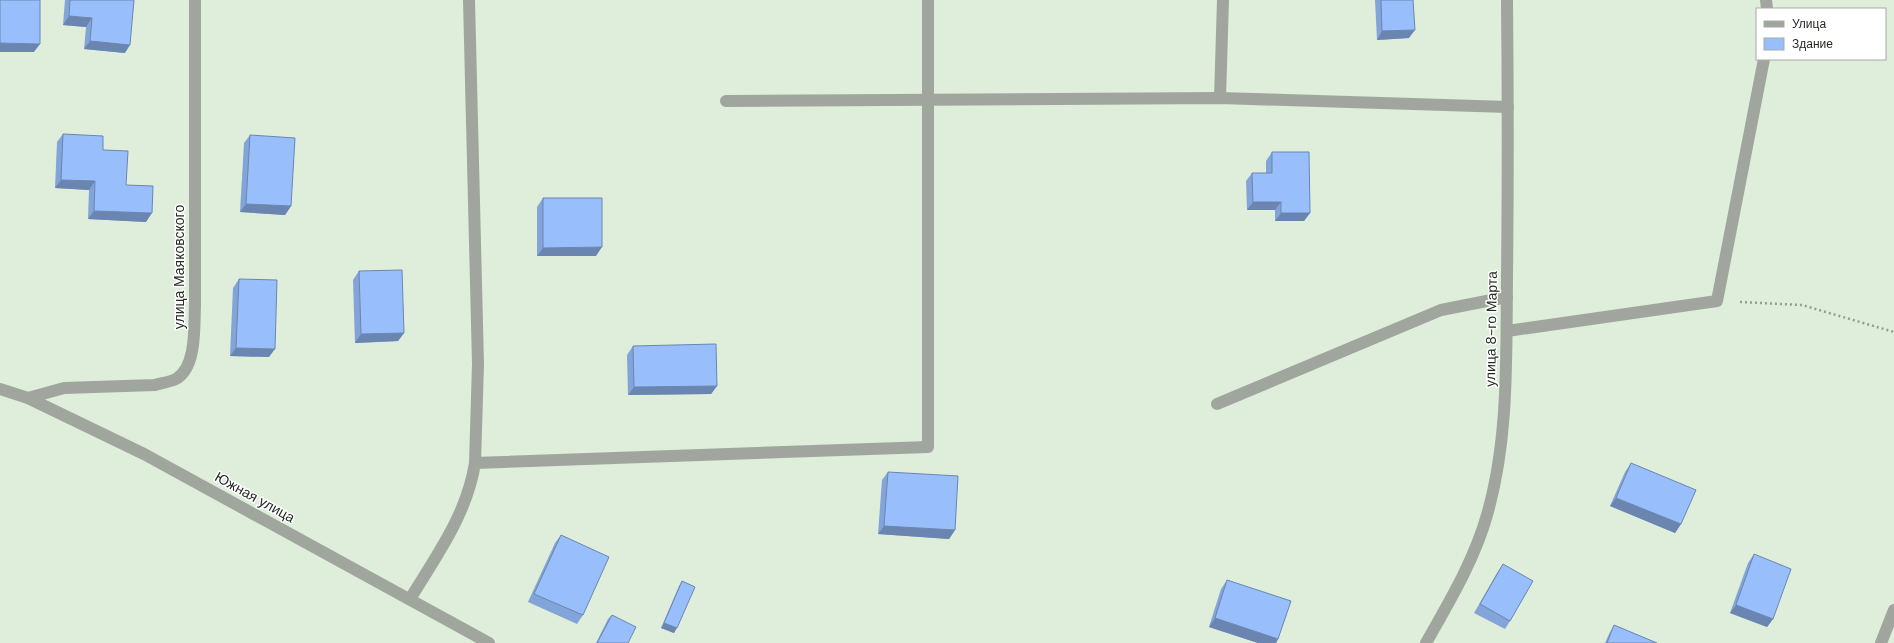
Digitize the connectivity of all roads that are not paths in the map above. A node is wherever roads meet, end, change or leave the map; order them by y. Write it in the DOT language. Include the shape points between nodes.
graph roads {
  1 [pos="195,0"];
  2 [pos="469,0"];
  3 [pos="928,0"];
  4 [pos="1224,0"];
  5 [pos="1507,0"];
  6 [pos="1764,60"];
  7 [pos="1220,98"];
  8 [pos="928,100"];
  9 [pos="726,101"];
  10 [pos="1508,107"];
  11 [pos="1507,297"];
  12 [pos="1507,331"];
  13 [pos="0,389"];
  14 [pos="28,398"];
  15 [pos="1217,404"];
  16 [pos="475,463"];
  17 [pos="410,599"];
  18 [pos="1894,610"];
  19 [pos="489,643"];
  20 [pos="1426,643"];
  21 [pos="1881,643"];
  1 -- 14 [label="street, улица Маяковского" via="195,305 194,338 188,364 184,373 168,382 64,388"];
  2 -- 16 [label="street" via="478,364"];
  3 -- 8 [label="street"];
  4 -- 7 [label="street"];
  5 -- 10 [label="street, улица 8-го Марта"];
  6 -- 12 [label="street" via="1717,301"];
  7 -- 8 [label="street"];
  7 -- 10 [label="street"];
  8 -- 9 [label="street"];
  8 -- 16 [label="street" via="928,448"];
  10 -- 11 [label="street, улица 8-го Марта"];
  11 -- 12 [label="street, улица 8-го Марта"];
  11 -- 15 [label="street" via="1441,310"];
  12 -- 20 [label="street, улица 8-го Марта" via="1502,427 1494,490 1471,559"];
  13 -- 14 [label="street, Южная улица"];
  14 -- 17 [label="street, Южная улица" via="144,454"];
  16 -- 17 [label="street" via="469,493 459,518"];
  17 -- 19 [label="street, Южная улица"];
  18 -- 21 [label="street"];
}
